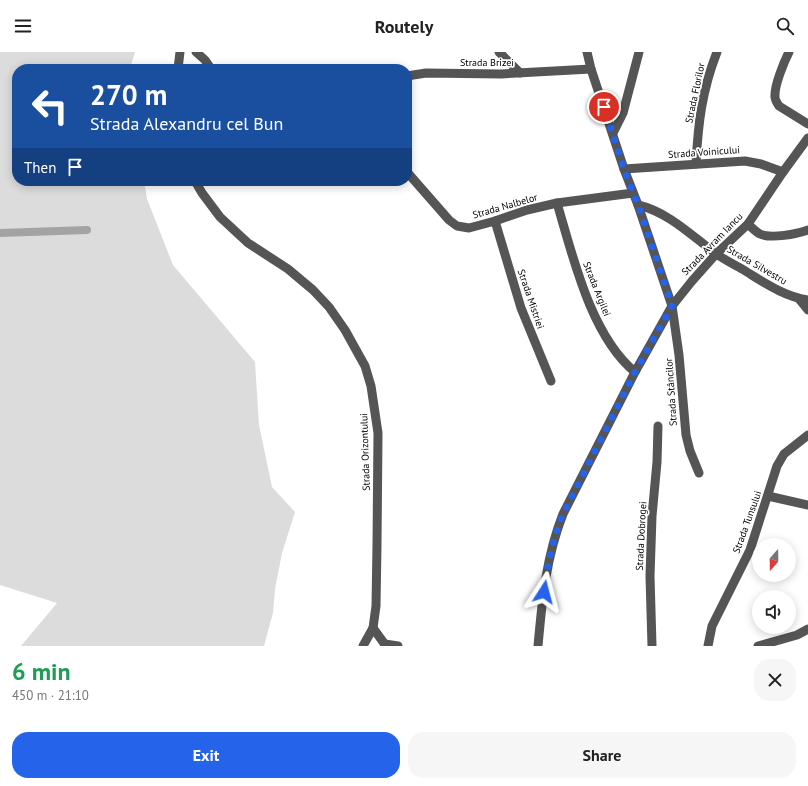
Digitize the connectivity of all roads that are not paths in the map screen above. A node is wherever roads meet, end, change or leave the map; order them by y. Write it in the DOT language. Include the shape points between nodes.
graph roads {
  1 [pos="180,52"];
  2 [pos="196,52"];
  3 [pos="499,52"];
  4 [pos="587,52"];
  5 [pos="639,52"];
  6 [pos="716,52"];
  7 [pos="789,52"];
  8 [pos="179,64"];
  9 [pos="208,64"];
  10 [pos="591,69"];
  11 [pos="520,73"];
  12 [pos="412,75"];
  13 [pos="808,124"];
  14 [pos="613,133"];
  15 [pos="808,139"];
  16 [pos="696,164"];
  17 [pos="624,169"];
  18 [pos="783,172"];
  19 [pos="412,178"];
  20 [pos="198,186"];
  21 [pos="633,193"];
  22 [pos="557,203"];
  23 [pos="638,205"];
  24 [pos="495,221"];
  25 [pos="748,224"];
  26 [pos="808,230"];
  27 [pos="716,254"];
  28 [pos="803,299"];
  29 [pos="672,306"];
  30 [pos="808,310"];
  31 [pos="635,372"];
  32 [pos="550,382"];
  33 [pos="658,426"];
  34 [pos="808,435"];
  35 [pos="699,473"];
  36 [pos="768,496"];
  37 [pos="808,505"];
  38 [pos="373,628"];
  39 [pos="808,629"];
  40 [pos="385,645"];
  41 [pos="362,646"];
  42 [pos="398,646"];
  43 [pos="538,646"];
  44 [pos="652,646"];
  45 [pos="708,646"];
  46 [pos="758,646"];
  1 -- 8 [label="street"];
  2 -- 9 [label="street"];
  3 -- 11 [label="street"];
  4 -- 10 [label="street, Strada Stâncilor"];
  5 -- 14 [label="street" via="623,113"];
  6 -- 16 [label="street, Strada Florilor" via="702,100"];
  7 -- 13 [label="street" via="776,89 776,102"];
  10 -- 11 [label="street, Strada Brizei"];
  10 -- 14 [label="street, Strada Stâncilor"];
  11 -- 12 [label="street, Strada Brizei"];
  14 -- 17 [label="street, Strada Stâncilor"];
  15 -- 18 [label="street, Strada Avram Iancu"];
  16 -- 17 [label="street, Strada Voinicului"];
  16 -- 18 [label="street, Strada Voinicului" via="745,161"];
  17 -- 21 [label="street, Strada Stâncilor"];
  18 -- 25 [label="street, Strada Avram Iancu"];
  19 -- 24 [label="street, Strada Nalbelor" via="440,211 457,226 469,228"];
  20 -- 38 [label="street, Strada Orizontului" via="220,217 248,243 288,269 329,307 346,330 365,366 371,386 378,433 376,606"];
  21 -- 22 [label="street, Strada Nalbelor"];
  21 -- 23 [label="street, Strada Stâncilor"];
  22 -- 24 [label="street, Strada Nalbelor"];
  22 -- 31 [label="street, Strada Argilei" via="583,287 601,327 616,353"];
  23 -- 27 [label="street, Strada Silvestru" via="656,211 678,224"];
  23 -- 29 [label="street, Strada Stâncilor"];
  24 -- 32 [label="street, Strada Mistriei" via="521,308"];
  25 -- 26 [label="street" via="760,234 768,236"];
  25 -- 27 [label="street, Strada Avram Iancu"];
  27 -- 28 [label="street, Strada Silvestru" via="782,292"];
  27 -- 29 [label="street, Strada Avram Iancu"];
  28 -- 30 [label="street"];
  29 -- 31 [label="street, Strada Avram Iancu"];
  29 -- 35 [label="street, Strada Stâncilor" via="686,435"];
  31 -- 43 [label="street, Strada Avram Iancu" via="563,514 556,533 545,581"];
  33 -- 44 [label="street, Strada Dobrogei" via="650,576"];
  34 -- 36 [label="street, Strada Tunsului" via="784,454 777,466"];
  36 -- 37 [label="street"];
  36 -- 45 [label="street, Strada Tunsului" via="750,550 712,626"];
  38 -- 40 [label="street"];
  38 -- 41 [label="street, Strada Orizontului"];
  39 -- 46 [label="street" via="797,635"];
  40 -- 42 [label="street"];
}
